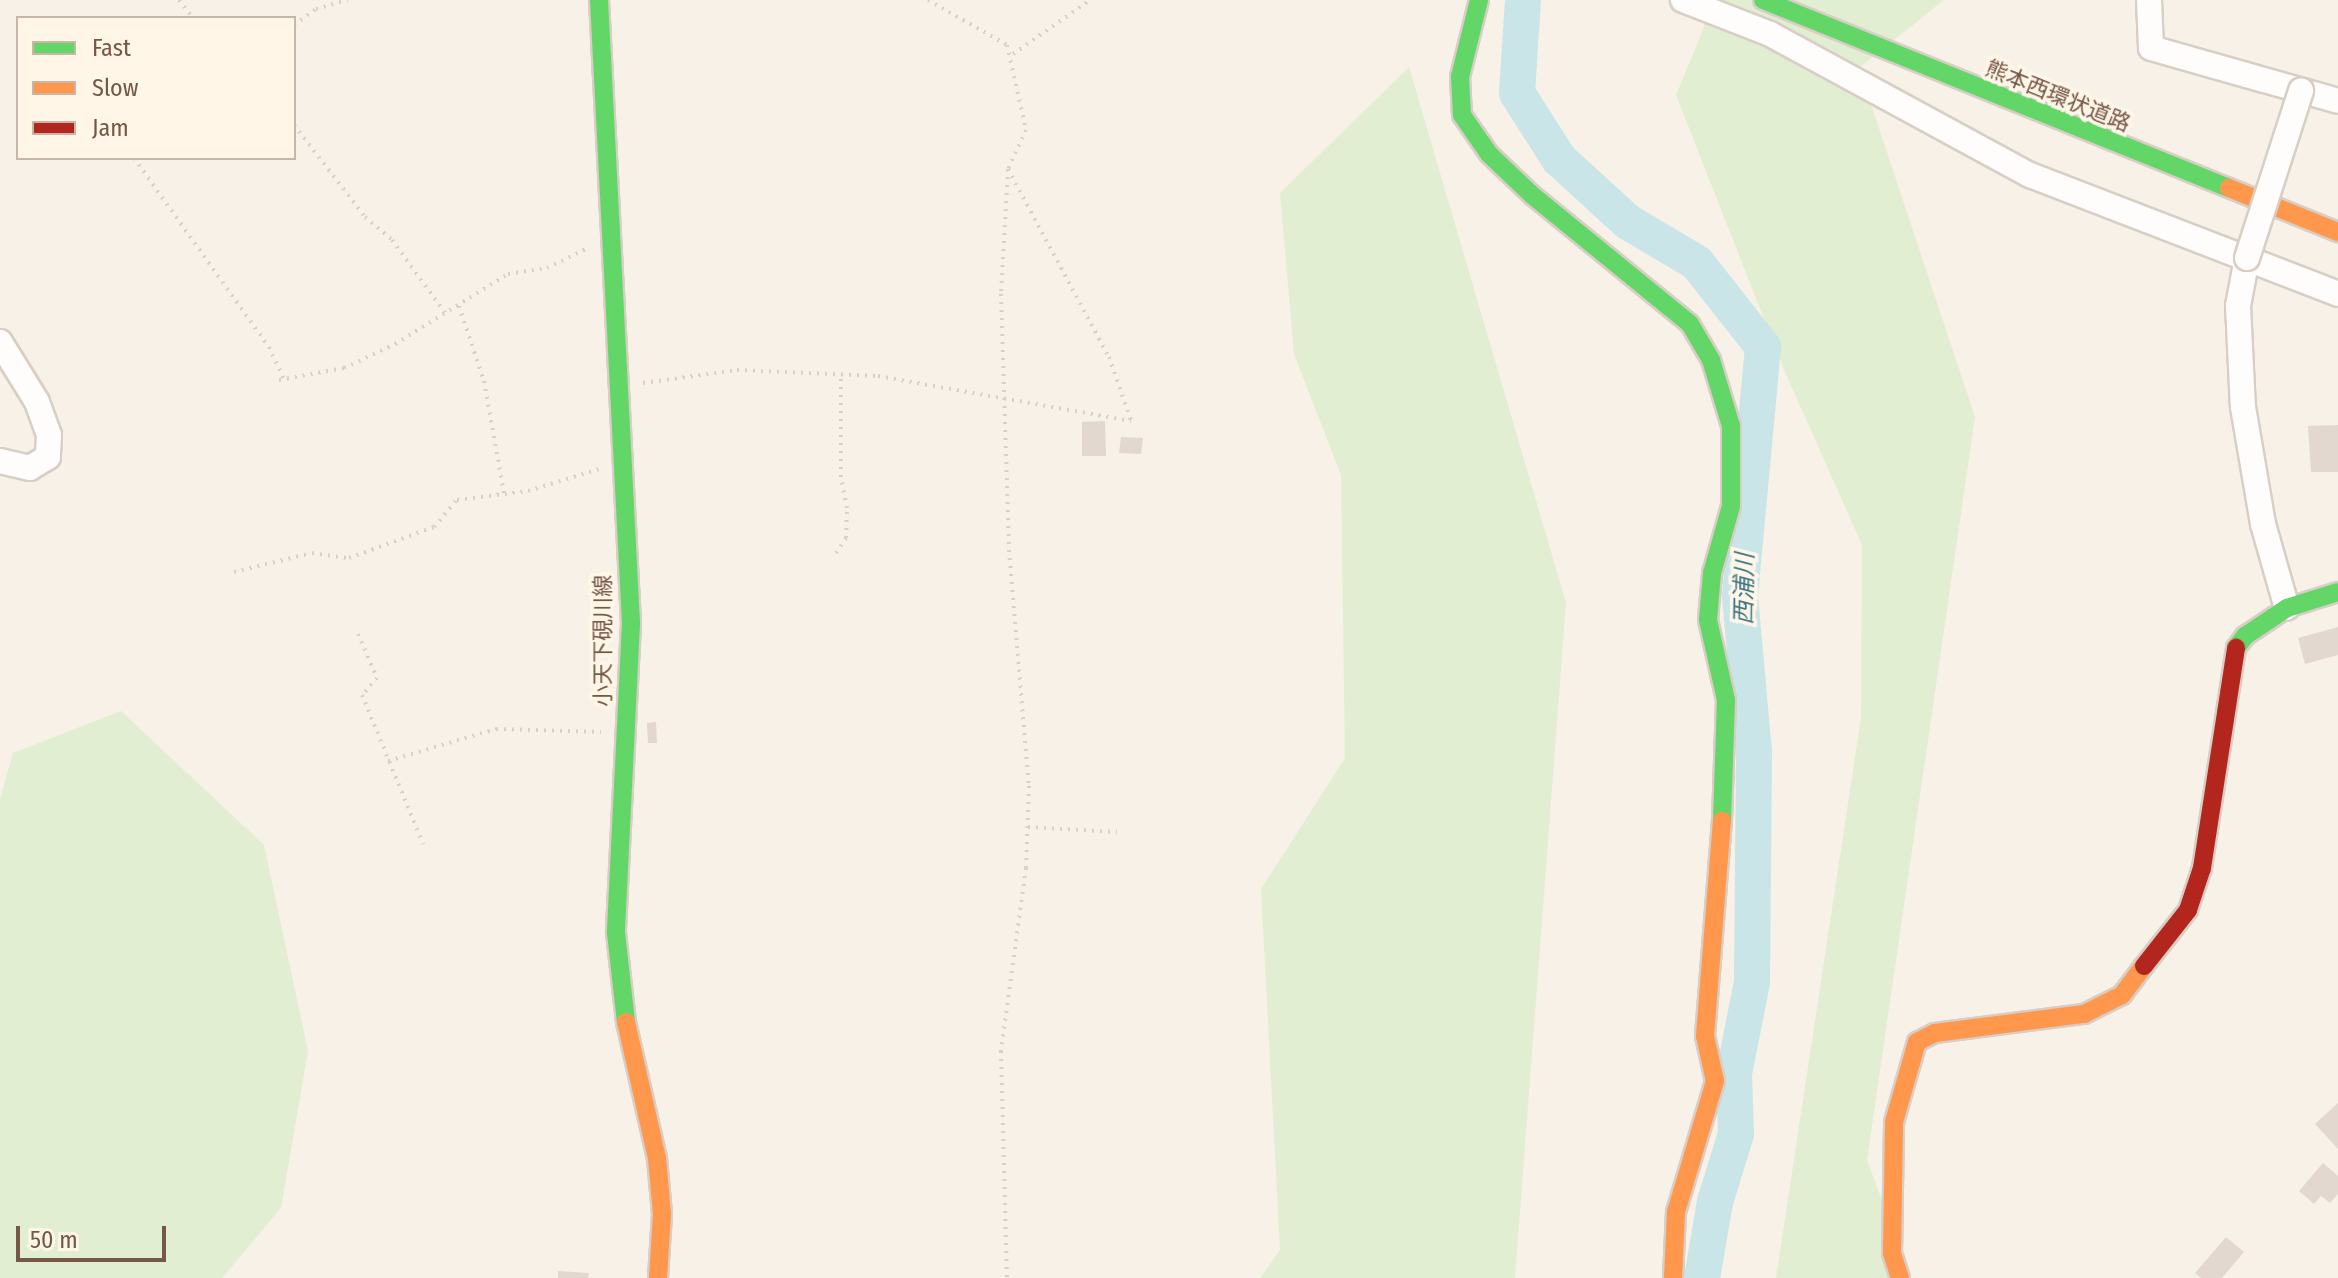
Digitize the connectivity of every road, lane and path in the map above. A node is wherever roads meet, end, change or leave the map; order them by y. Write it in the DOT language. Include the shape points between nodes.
graph roads {
  1 [pos="179,0"];
  2 [pos="348,0"];
  3 [pos="599,0"];
  4 [pos="928,0"];
  5 [pos="1090,0"];
  6 [pos="1479,0"];
  7 [pos="1683,0"];
  8 [pos="2149,0"];
  9 [pos="1769,2"];
  10 [pos="191,16"];
  11 [pos="296,24"];
  12 [pos="1013,54"];
  13 [pos="2301,91"];
  14 [pos="2338,101"];
  15 [pos="296,128"];
  16 [pos="135,160"];
  17 [pos="1008,169"];
  18 [pos="2338,232"];
  19 [pos="610,237"];
  20 [pos="2247,258"];
  21 [pos="2338,294"];
  22 [pos="459,306"];
  23 [pos="446,314"];
  24 [pos="0,342"];
  25 [pos="841,374"];
  26 [pos="616,387"];
  27 [pos="1001,399"];
  28 [pos="0,461"];
  29 [pos="621,464"];
  30 [pos="504,493"];
  31 [pos="836,553"];
  32 [pos="234,572"];
  33 [pos="2338,592"];
  34 [pos="2287,608"];
  35 [pos="358,634"];
  36 [pos="627,733"];
  37 [pos="388,761"];
  38 [pos="1028,827"];
  39 [pos="1117,832"];
  40 [pos="423,844"];
  41 [pos="658,1278"];
  42 [pos="1007,1278"];
  43 [pos="1673,1278"];
  44 [pos="1900,1278"];
  1 -- 10 [label="path"];
  2 -- 11 [label="path" via="316,9"];
  3 -- 19 [label="main road, 小天下硯川線"];
  4 -- 12 [label="path" via="1007,45"];
  5 -- 12 [label="path"];
  6 -- 43 [label="main road" via="1460,77 1462,115 1489,154 1532,195 1690,324 1711,360 1731,426 1731,506 1712,573 1708,620 1726,700 1718,916 1705,1036 1715,1081 1676,1212"];
  7 -- 20 [label="street" via="1770,34 2030,175"];
  8 -- 13 [label="street" via="2151,48"];
  9 -- 18 [label="main road, 熊本西環状道路"];
  12 -- 17 [label="path" via="1026,130"];
  13 -- 14 [label="street"];
  13 -- 20 [label="street, bridge"];
  15 -- 23 [label="path" via="365,217 392,240"];
  16 -- 23 [label="path" via="269,347 282,380 344,368"];
  17 -- 27 [label="path"];
  17 -- 27 [label="path" via="1109,357 1131,421 1097,411"];
  19 -- 22 [label="path" via="547,268 508,274"];
  19 -- 26 [label="main road, 小天下硯川線"];
  20 -- 21 [label="street"];
  20 -- 34 [label="street" via="2238,306 2243,407 2263,524"];
  22 -- 23 [label="path"];
  22 -- 30 [label="path" via="484,381"];
  24 -- 28 [label="street" via="37,402 49,435 48,457 30,468"];
  25 -- 26 [label="path" via="737,370"];
  25 -- 27 [label="path"];
  25 -- 31 [label="path" via="841,477 847,508 846,538"];
  26 -- 29 [label="main road, 小天下硯川線"];
  27 -- 38 [label="path" via="1015,649 1027,741"];
  29 -- 30 [label="path"];
  29 -- 36 [label="main road, 小天下硯川線" via="631,623"];
  30 -- 32 [label="path" via="457,500 434,527 349,558 312,553"];
  33 -- 34 [label="main road"];
  34 -- 44 [label="main road" via="2245,636 2232,654 2202,868 2188,910 2122,995 2084,1014 1935,1033 1917,1042 1894,1122 1892,1253"];
  35 -- 37 [label="path" via="377,678 362,695"];
  36 -- 37 [label="path" via="496,729"];
  36 -- 41 [label="main road, 小天下硯川線" via="616,933 622,1005 657,1158 662,1214"];
  37 -- 40 [label="path"];
  38 -- 39 [label="path"];
  38 -- 42 [label="path" via="1001,1051"];
}
